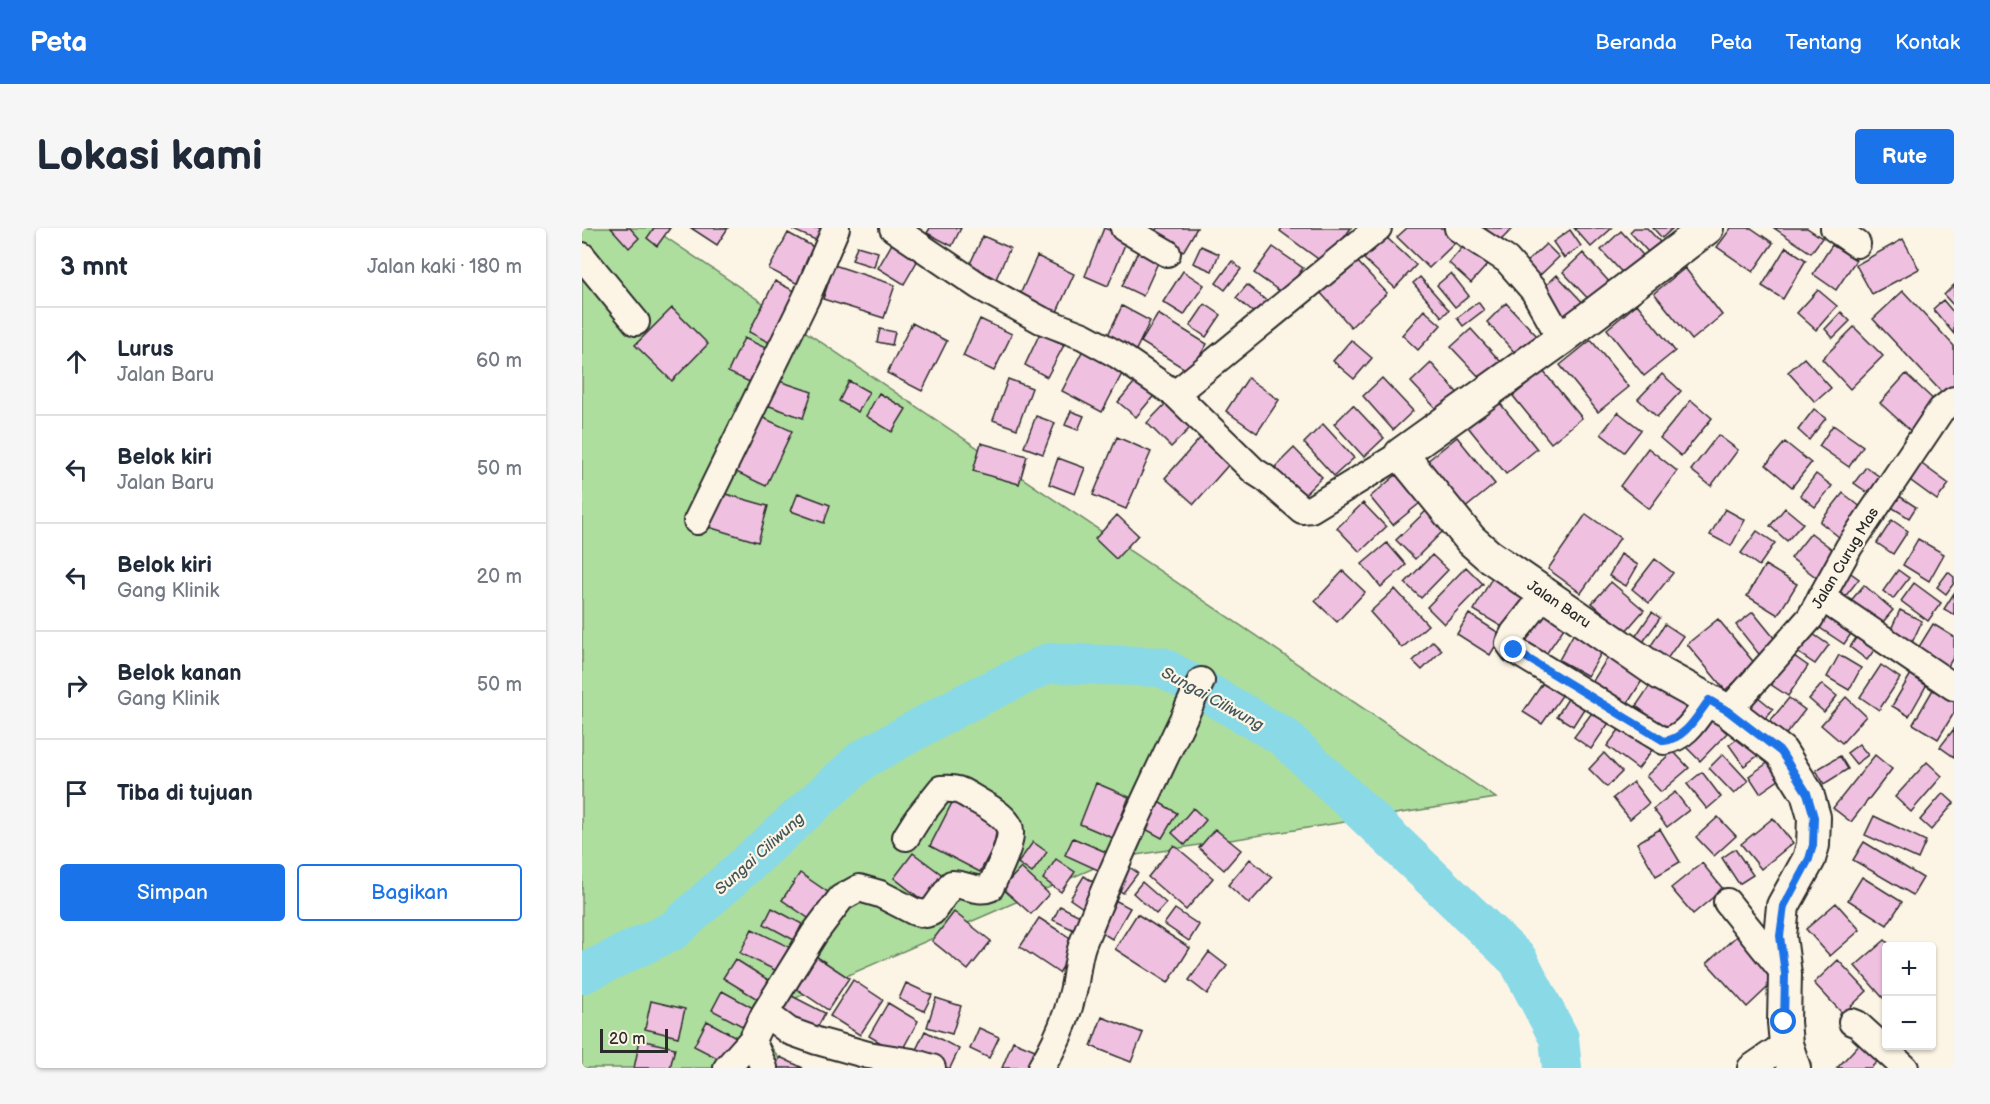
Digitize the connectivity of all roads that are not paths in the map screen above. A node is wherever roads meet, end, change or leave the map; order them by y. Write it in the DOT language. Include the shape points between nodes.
graph roads {
  1 [pos="836,228"];
  2 [pos="893,228"];
  3 [pos="1124,228"];
  4 [pos="1378,228"];
  5 [pos="1458,228"];
  6 [pos="1707,228"];
  7 [pos="1834,228"];
  8 [pos="1857,244"];
  9 [pos="1167,253"];
  10 [pos="582,256"];
  11 [pos="636,322"];
  12 [pos="1561,339"];
  13 [pos="1175,394"];
  14 [pos="1954,400"];
  15 [pos="1401,454"];
  16 [pos="697,521"];
  17 [pos="1545,594"];
  18 [pos="1821,597"];
  19 [pos="1200,681"];
  20 [pos="1954,687"];
  21 [pos="1718,706"];
  22 [pos="906,837"];
  23 [pos="1727,902"];
  24 [pos="1785,974"];
  25 [pos="765,1013"];
  26 [pos="1852,1022"];
  27 [pos="752,1040"];
  28 [pos="1776,1059"];
  29 [pos="727,1068"];
  30 [pos="764,1068"];
  31 [pos="932,1068"];
  32 [pos="1041,1068"];
  33 [pos="1905,1068"];
  1 -- 16 [label="street"];
  2 -- 13 [label="street" via="979,286 1118,355"];
  3 -- 9 [label="street"];
  4 -- 13 [label="street"];
  5 -- 12 [label="street" via="1507,260 1534,291"];
  6 -- 12 [label="street"];
  7 -- 8 [label="street"];
  10 -- 11 [label="street"];
  12 -- 15 [label="street"];
  13 -- 15 [label="street" via="1254,471 1302,510 1311,509"];
  14 -- 18 [label="street, Jalan Curug Mas" via="1941,410 1849,547"];
  15 -- 17 [label="street, Jalan Baru" via="1471,540"];
  17 -- 21 [label="street, Jalan Baru" via="1661,674"];
  17 -- 21 [label="street, Jalan Curug Mas" via="1514,633 1509,643 1514,650 1664,741 1675,739"];
  18 -- 20 [label="street"];
  18 -- 21 [label="street, Jalan Curug Mas" via="1810,618"];
  19 -- 32 [label="street" via="1082,947 1073,995"];
  21 -- 24 [label="street, Jalan Baru" via="1781,752 1807,793 1814,817 1809,859 1784,906 1780,936"];
  22 -- 25 [label="street" via="941,789 955,788 987,806 1010,828 1009,842 990,888 952,884 932,912 926,914 859,888 842,898 814,934"];
  23 -- 24 [label="street"];
  24 -- 28 [label="street, Jalan Baru" via="1784,1022"];
  25 -- 27 [label="street"];
  25 -- 31 [label="street" via="789,1031 817,1041"];
  26 -- 33 [label="street"];
  27 -- 29 [label="street"];
  27 -- 30 [label="street"];
}
